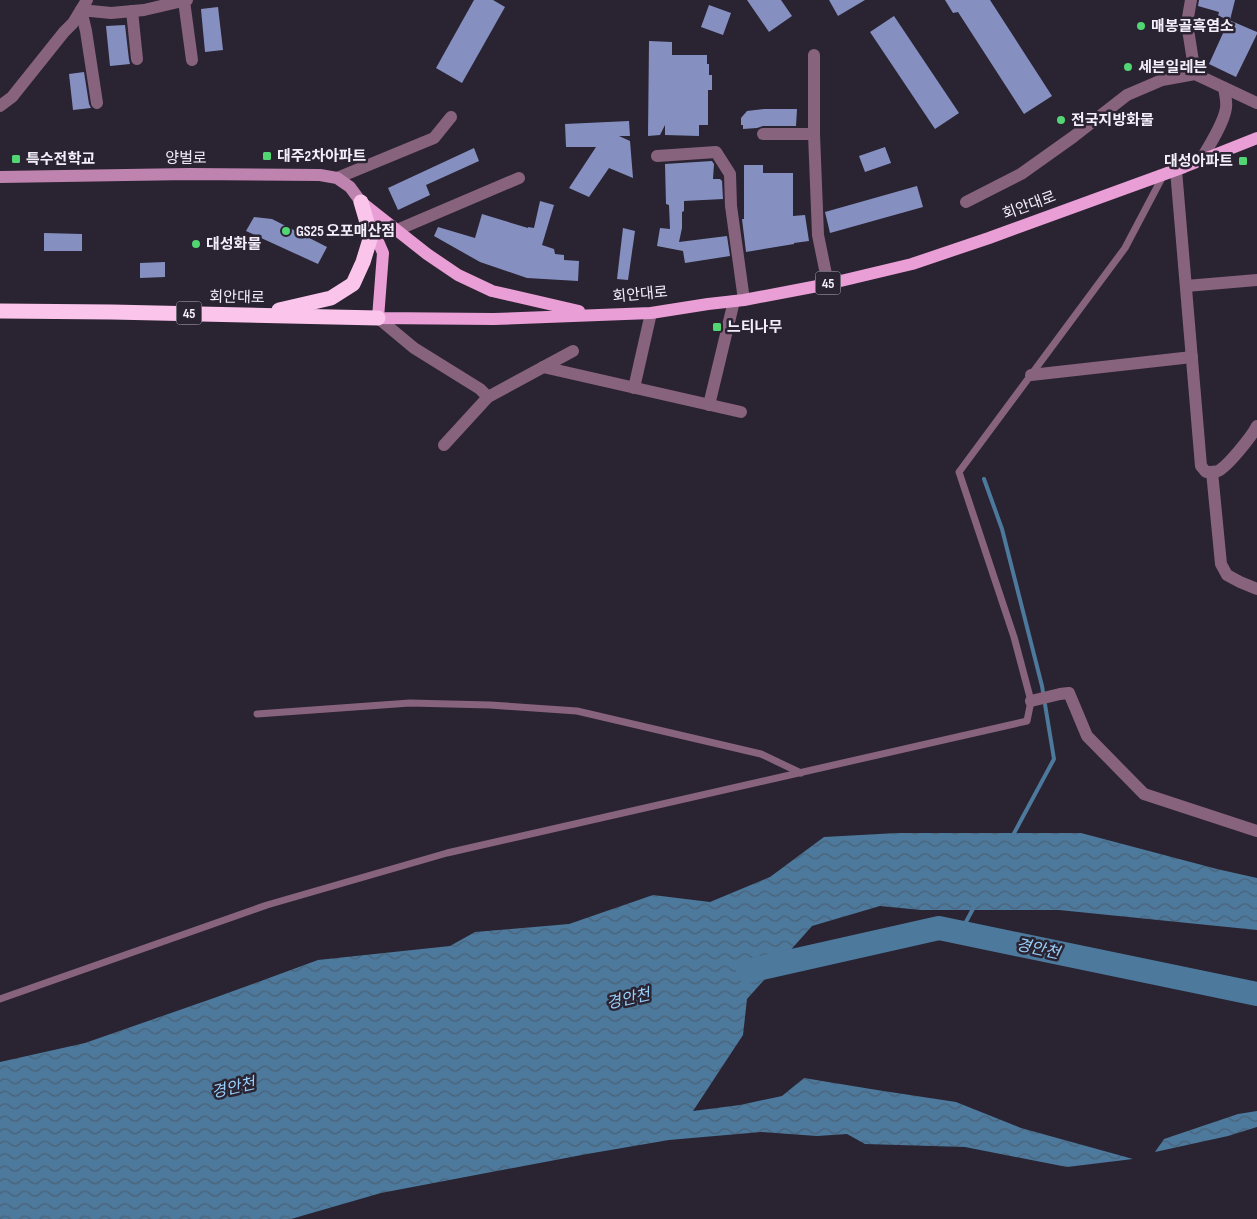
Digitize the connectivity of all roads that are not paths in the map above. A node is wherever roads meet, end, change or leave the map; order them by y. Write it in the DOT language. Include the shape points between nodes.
graph roads {
  1 [pos="185,0"];
  2 [pos="1191,0"];
  3 [pos="84,5"];
  4 [pos="132,11"];
  5 [pos="814,55"];
  6 [pos="137,59"];
  7 [pos="192,60"];
  8 [pos="1195,74"];
  9 [pos="1224,88"];
  10 [pos="1254,97"];
  11 [pos="97,103"];
  12 [pos="0,106"];
  13 [pos="451,117"];
  14 [pos="763,134"];
  15 [pos="814,134"];
  16 [pos="1253,142"];
  17 [pos="657,156"];
  18 [pos="1200,161"];
  19 [pos="1170,172"];
  20 [pos="0,177"];
  21 [pos="338,178"];
  22 [pos="519,178"];
  23 [pos="361,202"];
  24 [pos="966,202"];
  25 [pos="397,230"];
  26 [pos="1257,280"];
  27 [pos="828,284"];
  28 [pos="1186,286"];
  29 [pos="739,300"];
  30 [pos="0,311"];
  31 [pos="651,313"];
  32 [pos="257,315"];
  33 [pos="596,315"];
  34 [pos="378,318"];
  35 [pos="573,351"];
  36 [pos="1192,357"];
  37 [pos="544,367"];
  38 [pos="1031,375"];
  39 [pos="634,388"];
  40 [pos="488,397"];
  41 [pos="709,405"];
  42 [pos="741,412"];
  43 [pos="1257,426"];
  44 [pos="444,445"];
  45 [pos="1212,472"];
  46 [pos="1257,589"];
  47 [pos="1033,701"];
  48 [pos="257,714"];
  49 [pos="801,773"];
  50 [pos="1257,831"];
  51 [pos="0,999"];
  1 -- 4 [label="street"];
  1 -- 7 [label="street"];
  2 -- 8 [label="street" via="1187,23"];
  3 -- 4 [label="street" via="111,13"];
  3 -- 11 [label="street"];
  3 -- 12 [label="street" via="12,98"];
  4 -- 6 [label="street"];
  5 -- 15 [label="street"];
  8 -- 9 [label="street"];
  8 -- 24 [label="street" via="1162,80 1126,95 1021,174"];
  9 -- 10 [label="street"];
  9 -- 18 [label="street" via="1226,110"];
  13 -- 21 [label="street" via="434,138"];
  14 -- 15 [label="street"];
  15 -- 27 [label="street" via="818,235"];
  16 -- 18 [label="main road, 회안대로 / 45"];
  17 -- 29 [label="street" via="716,152 730,174"];
  18 -- 19 [label="main road, 회안대로 / 45"];
  19 -- 27 [label="main road, 회안대로 / 45" via="912,264"];
  19 -- 28 [label="street"];
  19 -- 38 [label="lane" via="1126,248"];
  20 -- 21 [label="street, 양벌로" via="189,174 320,175"];
  21 -- 23 [label="street"];
  22 -- 25 [label="street"];
  23 -- 25 [label="main road"];
  23 -- 32 [label="highway" via="370,236 353,284 331,298"];
  23 -- 34 [label="main road" via="383,253"];
  25 -- 33 [label="main road" via="458,275 492,291"];
  26 -- 28 [label="street"];
  27 -- 29 [label="main road, 회안대로 / 45"];
  28 -- 36 [label="street"];
  29 -- 31 [label="main road, 회안대로 / 45"];
  29 -- 41 [label="street"];
  30 -- 32 [label="highway, 회안대로 / 45"];
  31 -- 33 [label="main road, 회안대로 / 45"];
  31 -- 39 [label="street"];
  32 -- 34 [label="highway, 회안대로 / 45"];
  33 -- 34 [label="main road, 회안대로 / 45" via="494,319"];
  34 -- 40 [label="street" via="414,348"];
  35 -- 37 [label="street"];
  36 -- 38 [label="street"];
  36 -- 45 [label="street" via="1201,466 1206,472"];
  37 -- 39 [label="street"];
  37 -- 40 [label="street"];
  38 -- 47 [label="lane" via="959,472"];
  39 -- 41 [label="street"];
  40 -- 44 [label="street"];
  41 -- 42 [label="street"];
  43 -- 45 [label="street" via="1231,460"];
  45 -- 46 [label="street" via="1221,564 1227,575"];
  47 -- 49 [label="lane" via="1027,721"];
  47 -- 50 [label="street" via="1069,693 1087,736 1144,794"];
  48 -- 49 [label="lane" via="410,704 577,711 762,754"];
  49 -- 51 [label="lane" via="447,853 267,905"];
}
